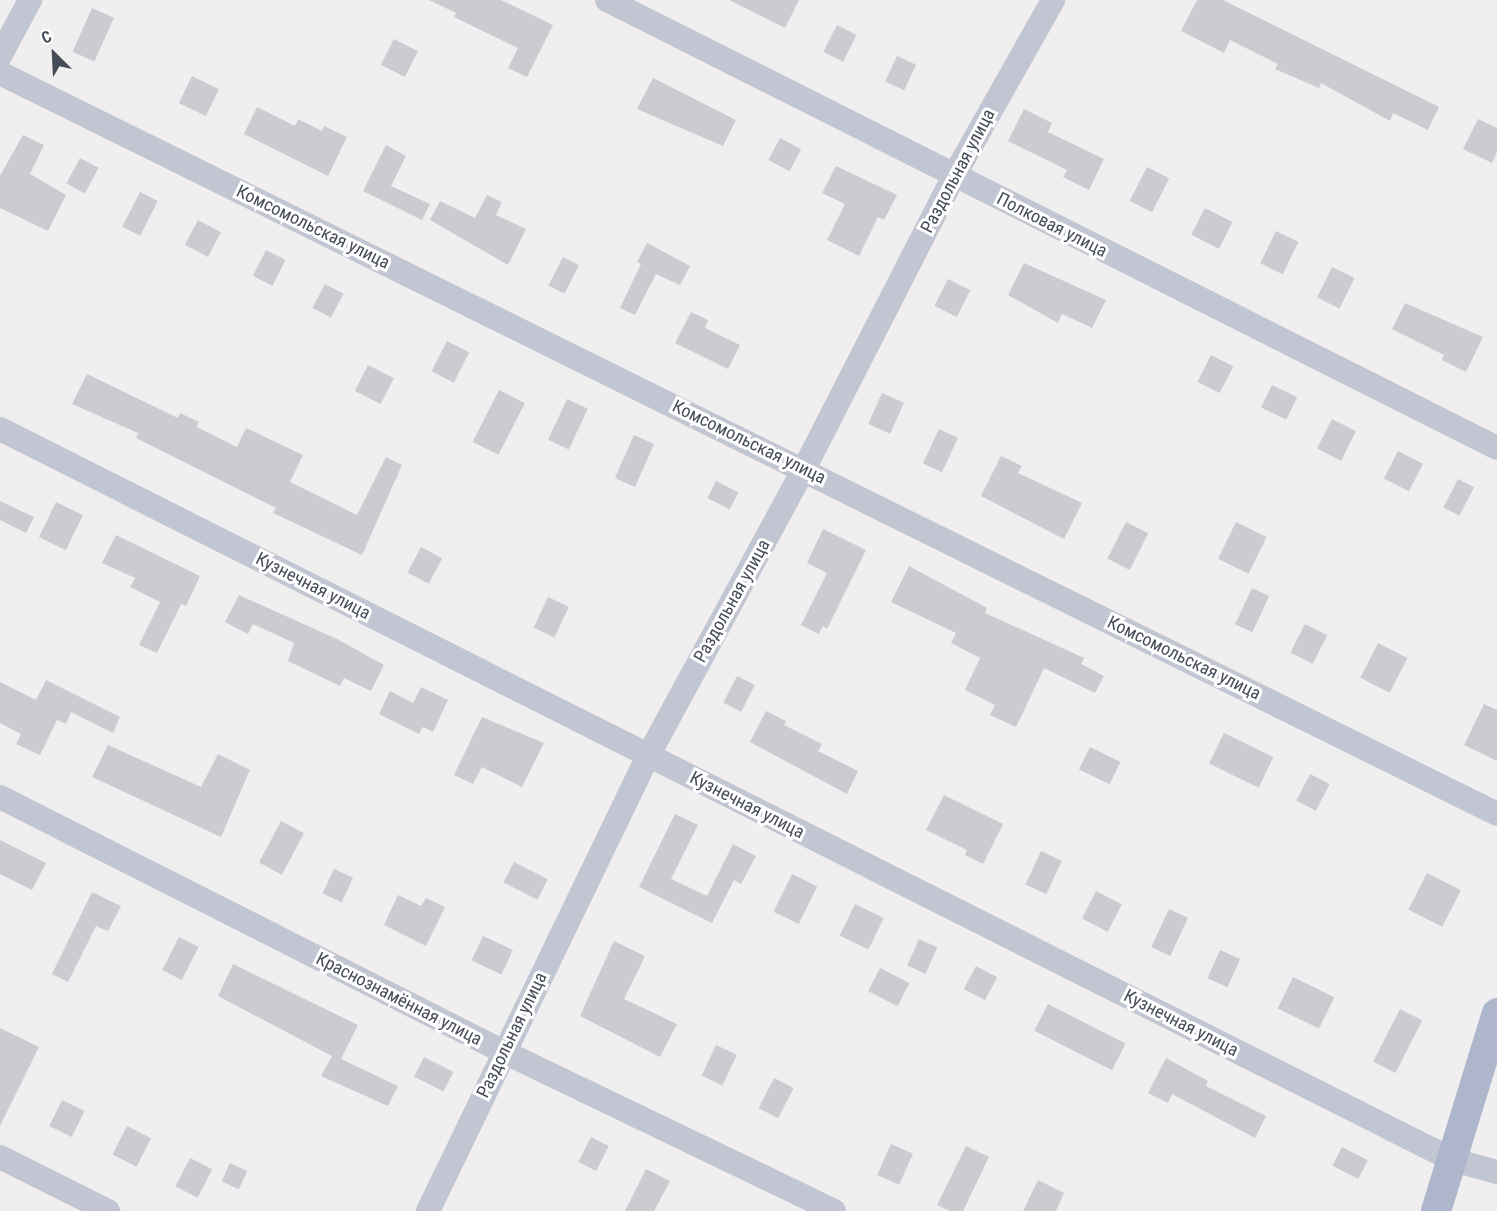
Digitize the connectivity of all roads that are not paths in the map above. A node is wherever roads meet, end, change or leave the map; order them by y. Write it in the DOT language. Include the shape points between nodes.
graph roads {
  1 [pos="30,0"];
  2 [pos="607,0"];
  3 [pos="1053,0"];
  4 [pos="0,56"];
  5 [pos="0,73"];
  6 [pos="954,176"];
  7 [pos="0,429"];
  8 [pos="1497,448"];
  9 [pos="804,469"];
  10 [pos="648,756"];
  11 [pos="0,796"];
  12 [pos="1497,814"];
  13 [pos="1497,1013"];
  14 [pos="504,1052"];
  15 [pos="0,1157"];
  16 [pos="1453,1160"];
  17 [pos="1497,1172"];
  18 [pos="108,1211"];
  19 [pos="428,1211"];
  20 [pos="834,1211"];
  21 [pos="1436,1211"];
  1 -- 4 [label="street"];
  2 -- 6 [label="street, Полковая улица"];
  3 -- 6 [label="street, Раздольная улица"];
  5 -- 9 [label="street, Комсомольская улица"];
  6 -- 8 [label="street, Полковая улица"];
  6 -- 9 [label="street, Раздольная улица"];
  7 -- 10 [label="street, Кузнечная улица"];
  9 -- 10 [label="street, Раздольная улица"];
  9 -- 12 [label="street, Комсомольская улица"];
  10 -- 14 [label="street, Раздольная улица"];
  10 -- 16 [label="street, Кузнечная улица"];
  11 -- 14 [label="street, Краснознамённая улица"];
  13 -- 16 [label="main road"];
  14 -- 19 [label="street, Раздольная улица"];
  14 -- 20 [label="street, Краснознамённая улица"];
  15 -- 18 [label="street"];
  16 -- 17 [label="street, Кузнечная улица"];
  16 -- 21 [label="main road"];
}
